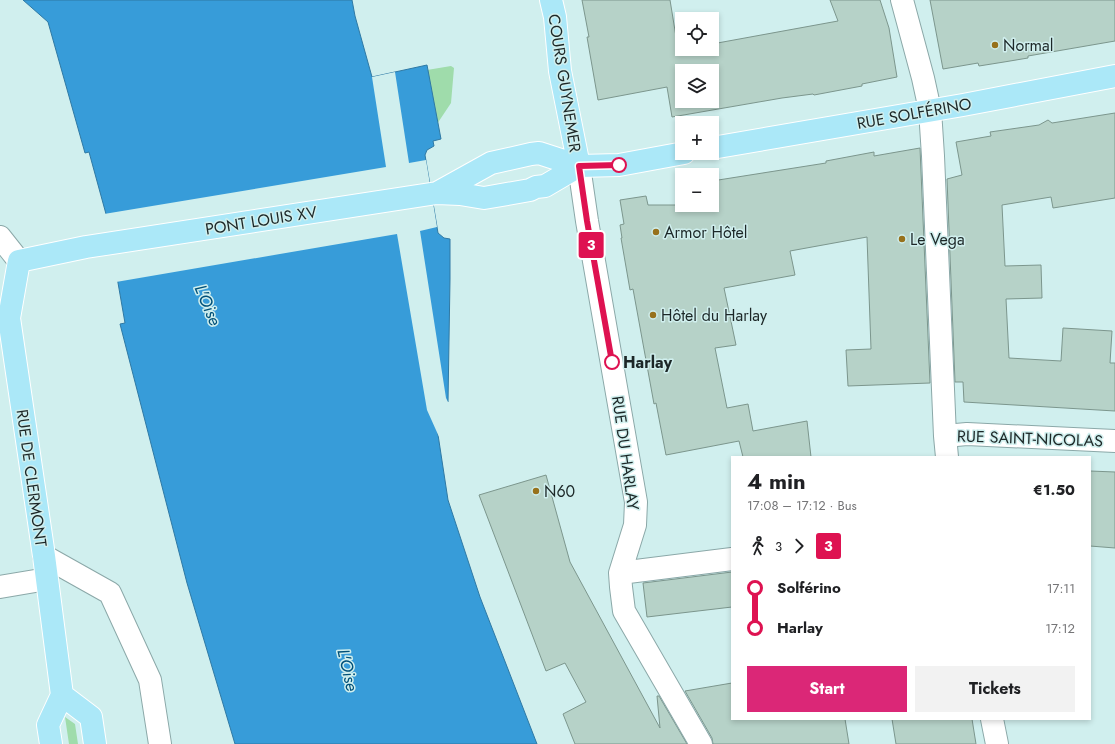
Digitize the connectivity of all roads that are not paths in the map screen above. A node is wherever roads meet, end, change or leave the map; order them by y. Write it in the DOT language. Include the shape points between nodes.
graph roads {
  1 [pos="551,0"];
  2 [pos="902,0"];
  3 [pos="1115,76"];
  4 [pos="930,110"];
  5 [pos="719,147"];
  6 [pos="675,155"];
  7 [pos="579,166"];
  8 [pos="437,193"];
  9 [pos="0,237"];
  10 [pos="19,261"];
  11 [pos="4,319"];
  12 [pos="1115,441"];
  13 [pos="946,446"];
  14 [pos="44,556"];
  15 [pos="731,559"];
  16 [pos="620,573"];
  17 [pos="47,579"];
  18 [pos="0,587"];
  19 [pos="62,695"];
  20 [pos="992,720"];
  21 [pos="51,744"];
  22 [pos="95,744"];
  23 [pos="160,744"];
  24 [pos="702,744"];
  25 [pos="997,744"];
  1 -- 7 [label="main road, COURS GUYNEMER" via="560,71"];
  2 -- 4 [label="street"];
  3 -- 4 [label="main road, RUE SOLFÉRINO"];
  4 -- 5 [label="main road, RUE SOLFÉRINO"];
  4 -- 13 [label="street"];
  6 -- 7 [label="main road" via="619,165"];
  7 -- 8 [label="main road" via="544,186 536,186 530,190 484,198"];
  7 -- 8 [label="main road" via="539,153 531,154 491,163"];
  7 -- 16 [label="street, RUE DU HARLAY" via="636,502 635,525"];
  8 -- 10 [label="main road, PONT LOUIS XV" via="86,247"];
  9 -- 10 [label="street"];
  10 -- 11 [label="main road, RUE DE CLERMONT"];
  11 -- 14 [label="main road, RUE DE CLERMONT"];
  12 -- 13 [label="street, RUE SAINT-NICOLAS" via="967,434"];
  14 -- 17 [label="main road, RUE DE CLERMONT"];
  14 -- 23 [label="street" via="110,593 150,680"];
  15 -- 16 [label="street"];
  16 -- 24 [label="street, RUE DU HARLAY" via="624,612"];
  17 -- 18 [label="street"];
  17 -- 19 [label="main road, RUE DE CLERMONT"];
  19 -- 21 [label="main road" via="48,725"];
  19 -- 22 [label="main road" via="91,717"];
  20 -- 25 [label="street"];
}
